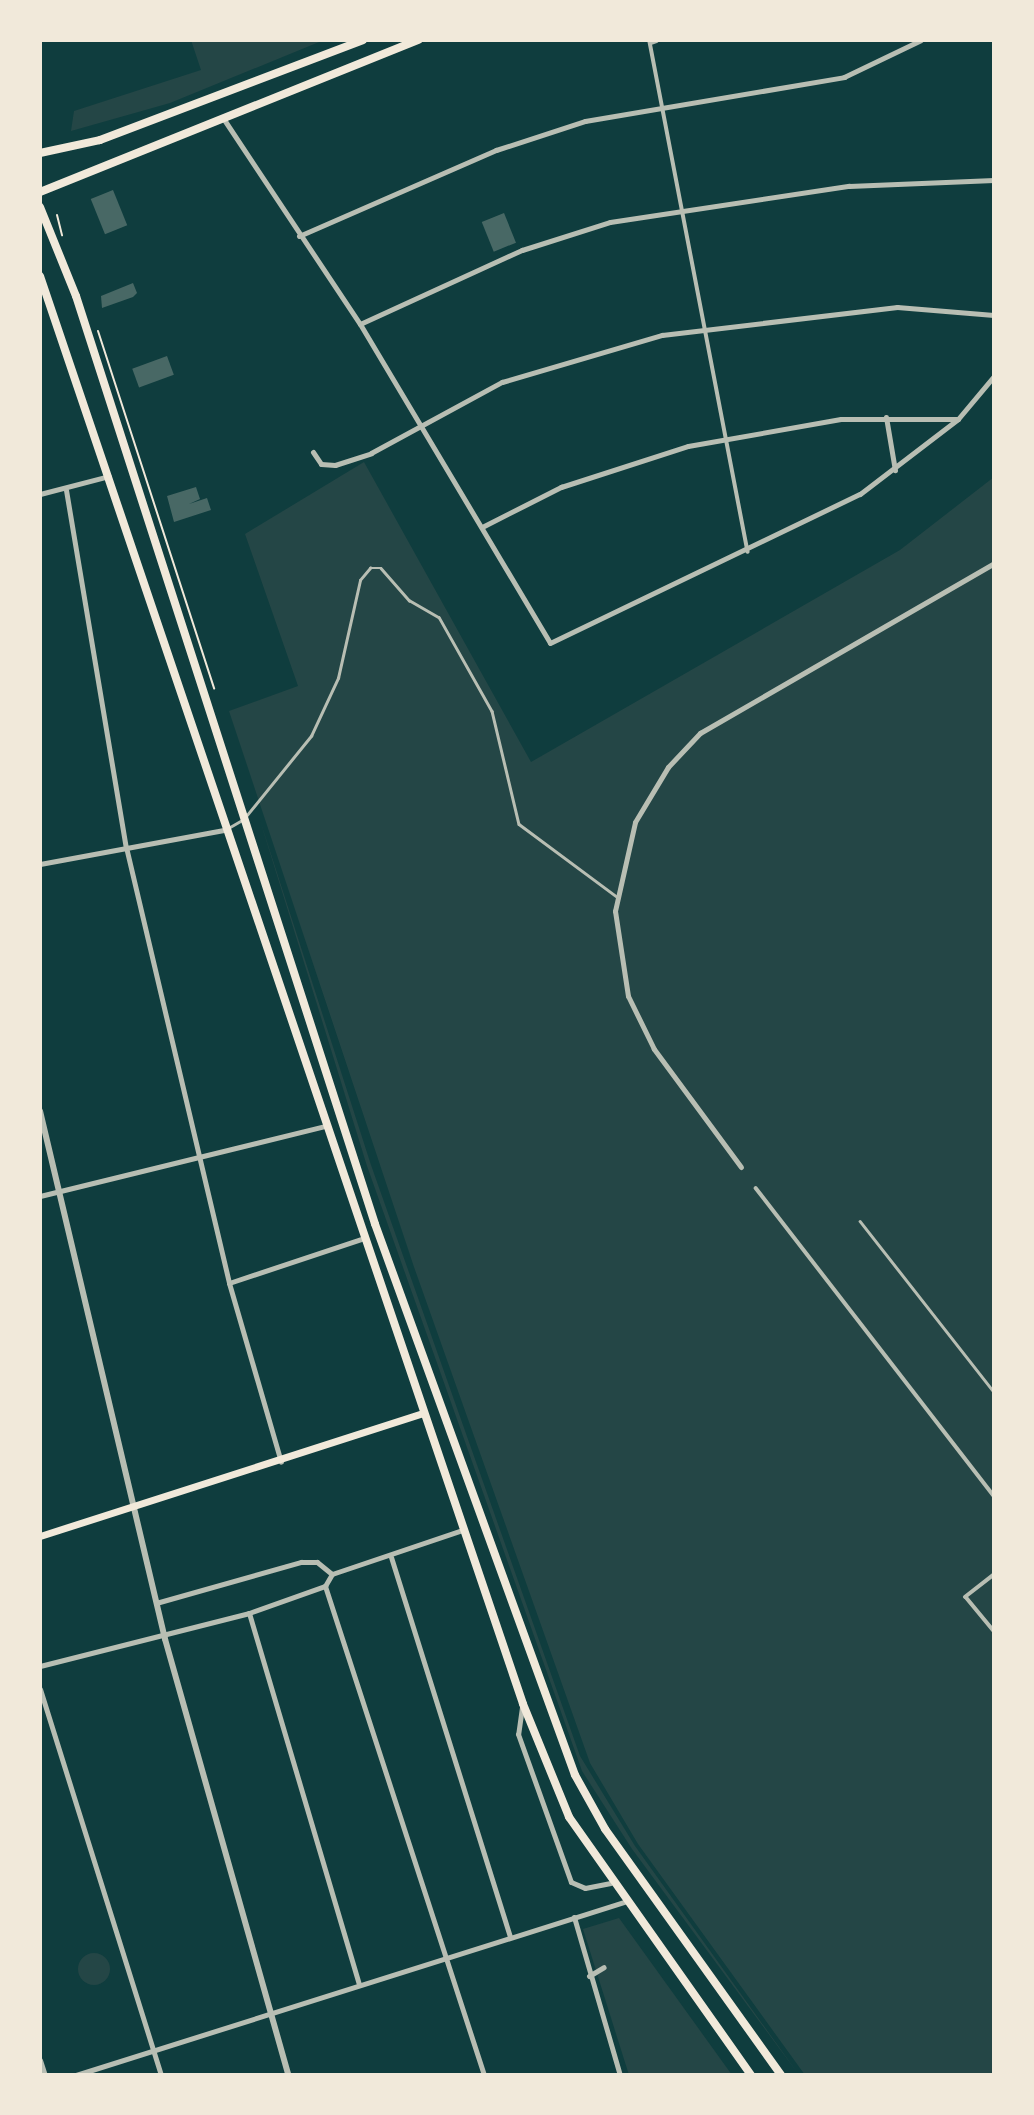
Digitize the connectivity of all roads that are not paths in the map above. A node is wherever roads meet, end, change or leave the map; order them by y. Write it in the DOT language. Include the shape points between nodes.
graph roads {
  1 [pos="363,40"];
  2 [pos="419,40"];
  3 [pos="921,40"];
  4 [pos="652,41"];
  5 [pos="661,106"];
  6 [pos="223,118"];
  7 [pos="40,153"];
  8 [pos="994,180"];
  9 [pos="40,192"];
  10 [pos="40,207"];
  11 [pos="682,208"];
  12 [pos="299,236"];
  13 [pos="40,276"];
  14 [pos="994,315"];
  15 [pos="359,324"];
  16 [pos="706,326"];
  17 [pos="994,376"];
  18 [pos="886,417"];
  19 [pos="958,419"];
  20 [pos="418,424"];
  21 [pos="727,438"];
  22 [pos="313,452"];
  23 [pos="895,470"];
  24 [pos="109,476"];
  25 [pos="66,490"];
  26 [pos="40,494"];
  27 [pos="482,527"];
  28 [pos="748,552"];
  29 [pos="994,563"];
  30 [pos="244,818"];
  31 [pos="228,829"];
  32 [pos="127,847"];
  33 [pos="40,864"];
  34 [pos="616,896"];
  35 [pos="40,1111"];
  36 [pos="324,1126"];
  37 [pos="203,1154"];
  38 [pos="741,1167"];
  39 [pos="756,1188"];
  40 [pos="60,1191"];
  41 [pos="40,1196"];
  42 [pos="860,1221"];
  43 [pos="361,1239"];
  44 [pos="229,1283"];
  45 [pos="994,1392"];
  46 [pos="422,1413"];
  47 [pos="281,1462"];
  48 [pos="994,1496"];
  49 [pos="134,1510"];
  50 [pos="463,1530"];
  51 [pos="40,1536"];
  52 [pos="391,1557"];
  53 [pos="332,1574"];
  54 [pos="994,1575"];
  55 [pos="325,1586"];
  56 [pos="156,1603"];
  57 [pos="249,1613"];
  58 [pos="994,1631"];
  59 [pos="165,1639"];
  60 [pos="40,1666"];
  61 [pos="40,1689"];
  62 [pos="523,1704"];
  63 [pos="611,1883"];
  64 [pos="624,1902"];
  65 [pos="574,1917"];
  66 [pos="510,1937"];
  67 [pos="447,1957"];
  68 [pos="604,1967"];
  69 [pos="589,1976"];
  70 [pos="359,1985"];
  71 [pos="268,2014"];
  72 [pos="154,2050"];
  73 [pos="40,2060"];
  74 [pos="45,2075"];
  75 [pos="76,2075"];
  76 [pos="162,2075"];
  77 [pos="288,2075"];
  78 [pos="484,2075"];
  79 [pos="620,2075"];
  80 [pos="751,2075"];
  81 [pos="782,2075"];
  1 -- 7 [label="main road" via="100,140"];
  2 -- 6 [label="main road"];
  3 -- 5 [label="street" via="844,77"];
  4 -- 5 [label="street"];
  5 -- 11 [label="street"];
  5 -- 12 [label="street" via="584,121 496,150"];
  6 -- 9 [label="main road"];
  6 -- 12 [label="street"];
  8 -- 11 [label="street" via="849,186"];
  10 -- 30 [label="main road"];
  11 -- 15 [label="street" via="522,250"];
  11 -- 16 [label="street"];
  12 -- 15 [label="street"];
  13 -- 24 [label="main road"];
  14 -- 16 [label="street" via="897,307"];
  15 -- 20 [label="street"];
  16 -- 20 [label="street" via="502,382"];
  16 -- 21 [label="street"];
  17 -- 19 [label="street"];
  18 -- 19 [label="street"];
  18 -- 21 [label="street"];
  18 -- 23 [label="street"];
  19 -- 23 [label="street"];
  20 -- 22 [label="street" via="371,453 335,465 321,464"];
  20 -- 27 [label="street"];
  21 -- 27 [label="street" via="584,478"];
  21 -- 28 [label="street"];
  23 -- 28 [label="street"];
  24 -- 25 [label="street"];
  24 -- 31 [label="main road"];
  25 -- 26 [label="street"];
  25 -- 32 [label="street"];
  27 -- 28 [label="street" via="550,643"];
  29 -- 34 [label="street" via="740,706 689,742 635,822"];
  30 -- 31 [label="lane"];
  30 -- 34 [label="lane" via="268,795 324,712 360,580 370,568 381,568 412,602 439,617 492,712 519,824"];
  30 -- 81 [label="main road" via="375,1224 575,1775 605,1829"];
  31 -- 32 [label="street"];
  31 -- 36 [label="main road"];
  32 -- 33 [label="street"];
  32 -- 37 [label="street"];
  34 -- 38 [label="street" via="619,960 637,1018"];
  35 -- 40 [label="street"];
  36 -- 37 [label="street"];
  36 -- 43 [label="main road"];
  37 -- 40 [label="street"];
  37 -- 44 [label="street"];
  39 -- 48 [label="street"];
  40 -- 41 [label="street"];
  40 -- 49 [label="street"];
  42 -- 45 [label="lane"];
  43 -- 44 [label="street"];
  43 -- 46 [label="main road"];
  44 -- 47 [label="street"];
  46 -- 47 [label="main road"];
  46 -- 50 [label="main road"];
  47 -- 49 [label="main road"];
  49 -- 51 [label="main road"];
  49 -- 56 [label="street"];
  50 -- 52 [label="street"];
  50 -- 62 [label="main road"];
  52 -- 53 [label="street"];
  52 -- 66 [label="street"];
  53 -- 55 [label="street"];
  53 -- 56 [label="street" via="317,1562 301,1562"];
  54 -- 58 [label="street" via="966,1597"];
  55 -- 57 [label="street"];
  55 -- 67 [label="street"];
  56 -- 59 [label="street"];
  57 -- 59 [label="street"];
  57 -- 70 [label="street"];
  59 -- 60 [label="street"];
  59 -- 71 [label="street"];
  61 -- 72 [label="street"];
  62 -- 63 [label="main road" via="569,1816"];
  62 -- 63 [label="street" via="519,1734 571,1882 584,1888"];
  63 -- 64 [label="main road"];
  64 -- 65 [label="street"];
  64 -- 80 [label="main road"];
  65 -- 66 [label="street"];
  65 -- 69 [label="street"];
  66 -- 67 [label="street"];
  67 -- 70 [label="street"];
  67 -- 78 [label="street"];
  68 -- 69 [label="street"];
  69 -- 79 [label="street"];
  70 -- 71 [label="street"];
  71 -- 72 [label="street"];
  71 -- 77 [label="street"];
  72 -- 75 [label="street"];
  72 -- 76 [label="street"];
  73 -- 74 [label="street"];
}
